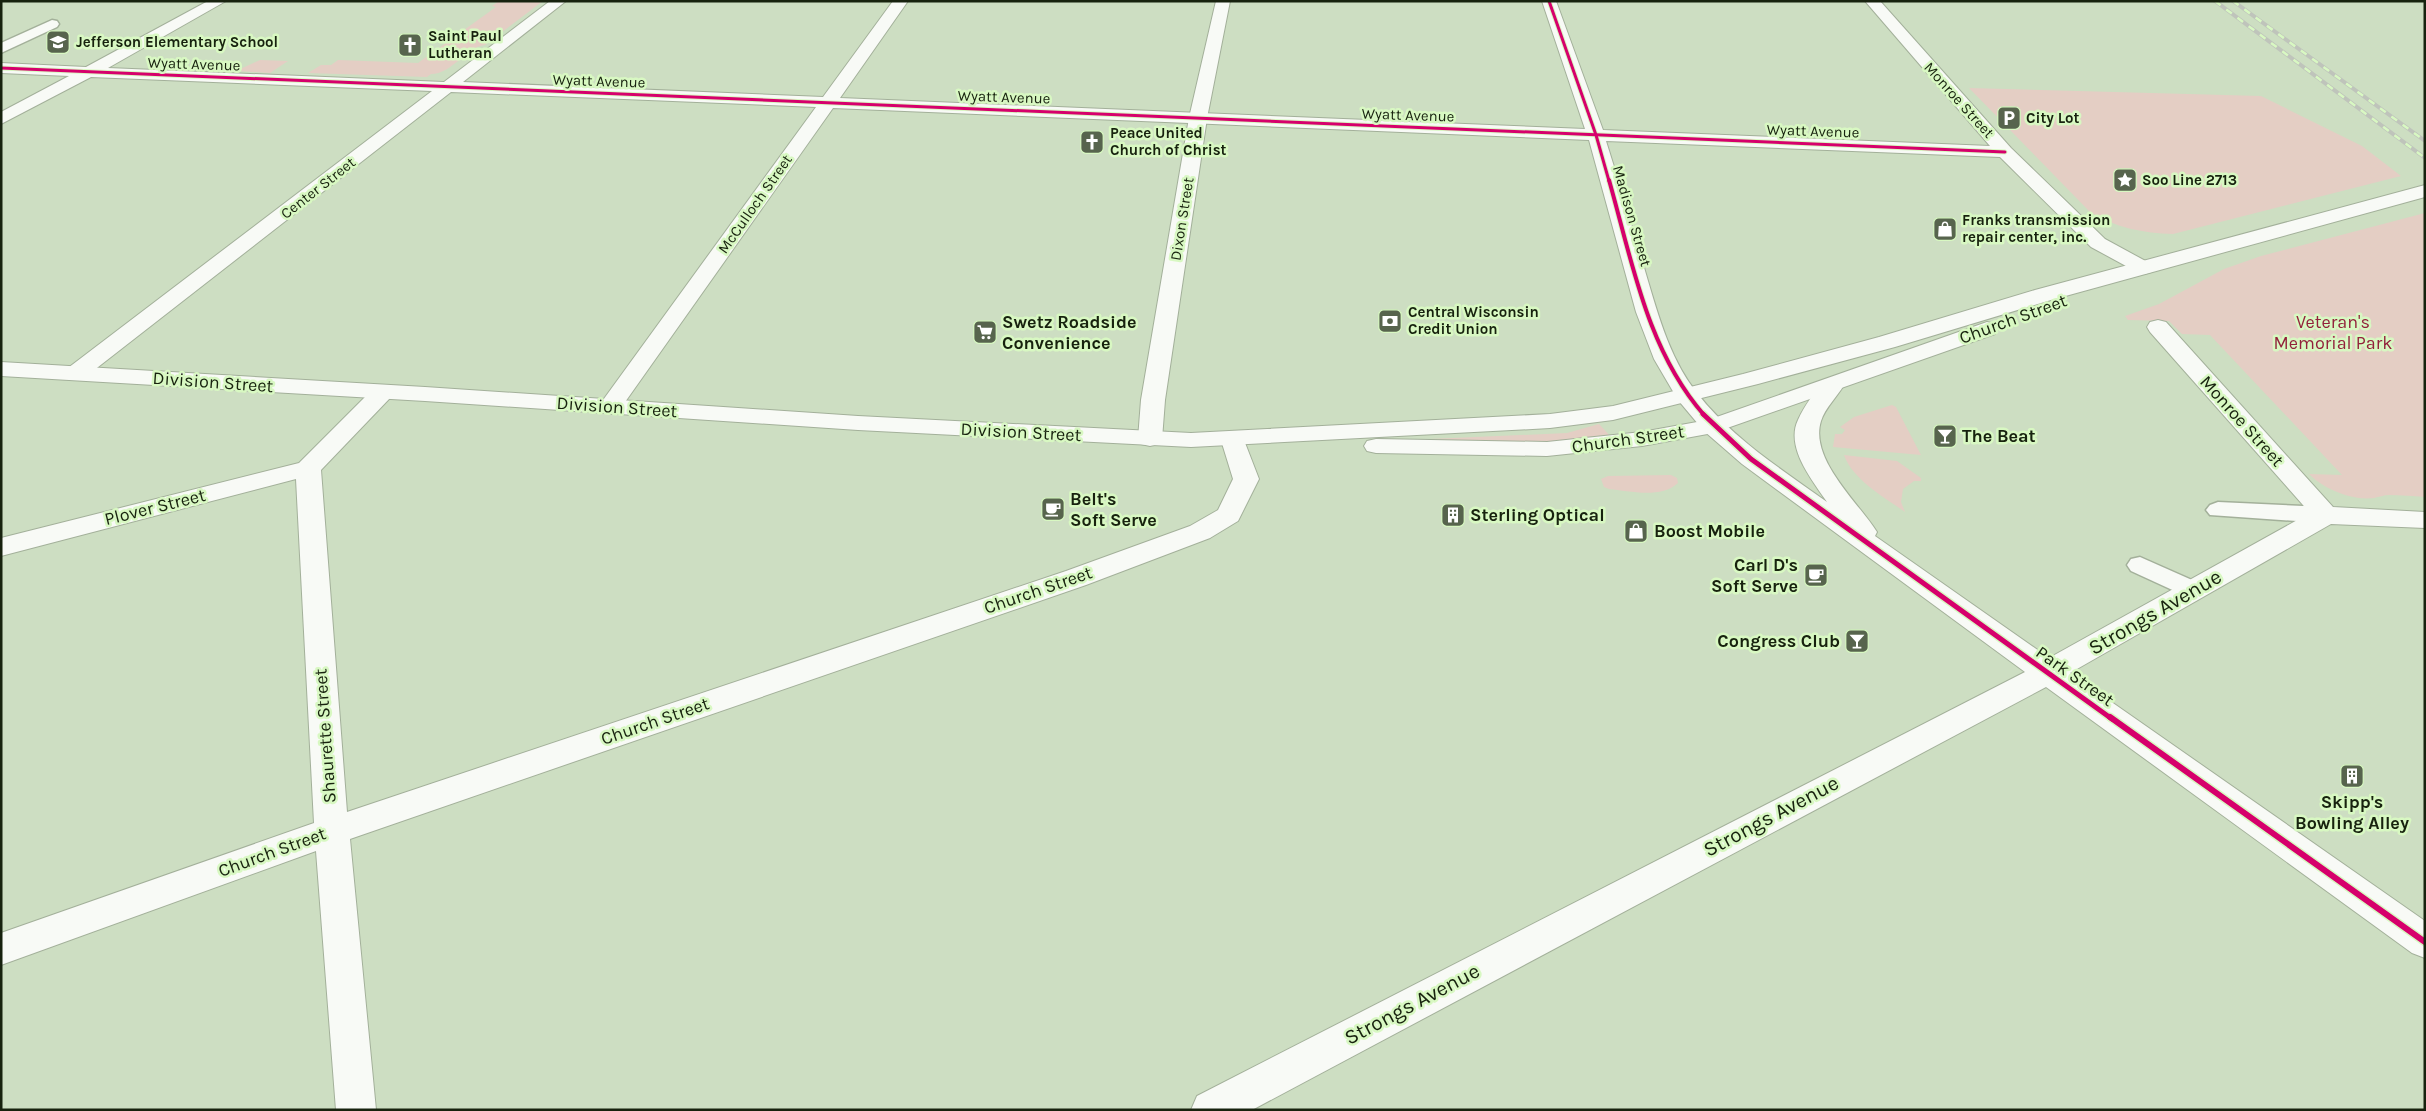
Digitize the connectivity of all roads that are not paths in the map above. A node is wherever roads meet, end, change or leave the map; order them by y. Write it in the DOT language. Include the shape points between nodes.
graph roads {
  1 [pos="219,1"];
  2 [pos="559,1"];
  3 [pos="901,1"];
  4 [pos="1223,1"];
  5 [pos="1549,1"];
  6 [pos="1872,1"];
  7 [pos="52,24"];
  8 [pos="1,49"];
  9 [pos="1,68"];
  10 [pos="87,72"];
  11 [pos="449,88"];
  12 [pos="828,102"];
  13 [pos="1198,118"];
  14 [pos="1,119"];
  15 [pos="1596,135"];
  16 [pos="2005,152"];
  17 [pos="2425,191"];
  18 [pos="2144,268"];
  19 [pos="2158,327"];
  20 [pos="1,369"];
  21 [pos="76,373"];
  22 [pos="1832,385"];
  23 [pos="383,392"];
  24 [pos="1686,395"];
  25 [pos="610,407"];
  26 [pos="1713,426"];
  27 [pos="1150,438"];
  28 [pos="1233,440"];
  29 [pos="308,468"];
  30 [pos="2218,510"];
  31 [pos="2326,515"];
  32 [pos="2425,520"];
  33 [pos="1,547"];
  34 [pos="1880,553"];
  35 [pos="2140,565"];
  36 [pos="2192,590"];
  37 [pos="2046,672"];
  38 [pos="332,831"];
  39 [pos="2425,942"];
  40 [pos="1,949"];
  41 [pos="356,1110"];
  42 [pos="1211,1110"];
  1 -- 10 [label="street"];
  2 -- 11 [label="street, Center Street"];
  3 -- 12 [label="street, McCulloch Street"];
  4 -- 13 [label="street, Dixon Street"];
  5 -- 15 [label="street, Madison Street"];
  6 -- 16 [label="street, Monroe Street"];
  7 -- 8 [label="lane"];
  9 -- 10 [label="street, Wyatt Avenue"];
  10 -- 11 [label="street, Wyatt Avenue"];
  10 -- 14 [label="street"];
  11 -- 12 [label="street, Wyatt Avenue"];
  11 -- 21 [label="street, Center Street"];
  12 -- 13 [label="street, Wyatt Avenue"];
  12 -- 25 [label="street, McCulloch Street"];
  13 -- 15 [label="street, Wyatt Avenue"];
  13 -- 27 [label="street, Dixon Street" via="1153,400"];
  15 -- 16 [label="street, Wyatt Avenue"];
  15 -- 24 [label="street, Madison Street" via="1647,312 1666,359"];
  16 -- 18 [label="street, Monroe Street" via="2098,243"];
  17 -- 18 [label="street, Church Street"];
  18 -- 22 [label="street, Church Street"];
  18 -- 24 [label="street, Church Street"];
  19 -- 31 [label="street, Monroe Street"];
  20 -- 21 [label="street, Division Street"];
  21 -- 23 [label="street, Division Street"];
  22 -- 26 [label="street, Church Street"];
  22 -- 34 [label="street" via="1809,422 1807,446 1823,476"];
  23 -- 25 [label="street, Division Street"];
  23 -- 29 [label="street"];
  24 -- 26 [label="street, Madison Street"];
  24 -- 28 [label="street, Church Street" via="1613,413 1550,421"];
  25 -- 27 [label="street, Division Street"];
  26 -- 28 [label="street, Church Street" via="1634,440 1547,449"];
  26 -- 34 [label="street, Park Street" via="1751,459"];
  27 -- 28 [label="street, Division Street"];
  28 -- 38 [label="street, Church Street" via="1246,479 1229,515 1200,532 1076,578"];
  29 -- 33 [label="street, Plover Street"];
  29 -- 38 [label="street, Shaurette Street"];
  30 -- 31 [label="lane"];
  31 -- 32 [label="street"];
  31 -- 36 [label="street, Strongs Avenue"];
  34 -- 37 [label="street, Park Street"];
  35 -- 36 [label="lane"];
  36 -- 37 [label="street, Strongs Avenue"];
  37 -- 39 [label="street, Park Street"];
  37 -- 42 [label="street, Strongs Avenue"];
  38 -- 40 [label="street, Church Street"];
  38 -- 41 [label="street, Shaurette Street"];
}
